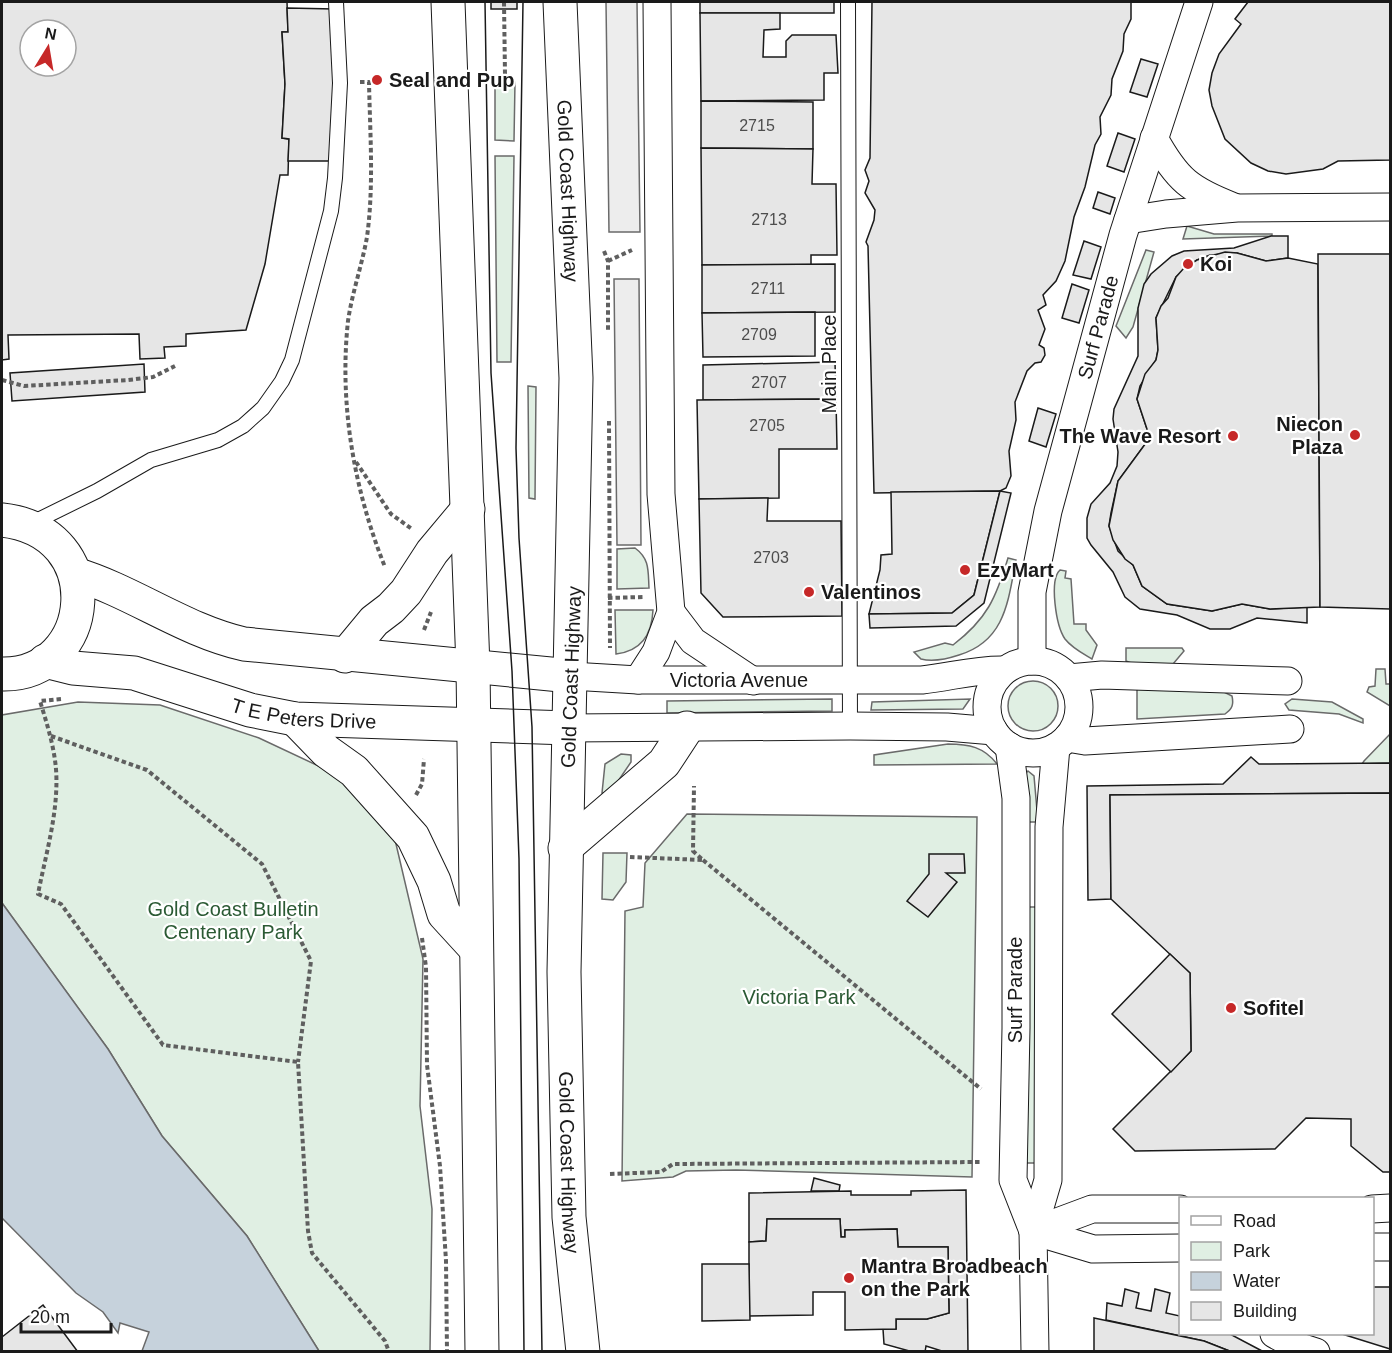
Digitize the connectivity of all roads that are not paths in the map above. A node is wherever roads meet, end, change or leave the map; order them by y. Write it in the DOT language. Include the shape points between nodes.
graph roads {
  1 [pos="336,2"];
  2 [pos="448,2"];
  3 [pos="560,2"];
  4 [pos="657,2"];
  5 [pos="848,2"];
  6 [pos="1199,2"];
  7 [pos="1154,138"];
  8 [pos="1390,207"];
  9 [pos="1237,208"];
  10 [pos="1128,220"];
  11 [pos="468,509"];
  12 [pos="15,523"];
  13 [pos="75,574"];
  14 [pos="671,612"];
  15 [pos="345,656"];
  16 [pos="45,661"];
  17 [pos="1032,661"];
  18 [pos="472,667"];
  19 [pos="1005,670"];
  20 [pos="2,674"];
  21 [pos="571,676"];
  22 [pos="1069,678"];
  23 [pos="638,680"];
  24 [pos="850,680"];
  25 [pos="753,681"];
  26 [pos="1288,681"];
  27 [pos="295,719"];
  28 [pos="474,725"];
  29 [pos="850,726"];
  30 [pos="569,728"];
  31 [pos="687,728"];
  32 [pos="1290,729"];
  33 [pos="1001,738"];
  34 [pos="1061,742"];
  35 [pos="565,848"];
  36 [pos="476,949"];
  37 [pos="1390,1208"];
  38 [pos="1179,1209"];
  39 [pos="1374,1209"];
  40 [pos="1131,1210"];
  41 [pos="1179,1227"];
  42 [pos="1033,1231"];
  43 [pos="1374,1247"];
  44 [pos="1390,1247"];
  45 [pos="1179,1248"];
  46 [pos="1277,1335"];
  47 [pos="482,1352"];
  48 [pos="583,1352"];
  49 [pos="1035,1352"];
  50 [pos="1316,1352"];
  1 -- 12 [label="lane" via="340,83 331,211 292,360 282,381 263,408 243,426 218,440 151,460 98,491"];
  2 -- 11 [label="main road"];
  3 -- 21 [label="main road, Gold Coast Highway" via="576,367"];
  4 -- 14 [label="street" via="662,494"];
  5 -- 24 [label="lane, Main Place"];
  6 -- 7 [label="street, Surf Parade"];
  7 -- 9 [label="street" via="1167,161 1188,184 1200,194"];
  7 -- 10 [label="street, Surf Parade"];
  8 -- 9 [label="street"];
  9 -- 10 [label="street"];
  10 -- 17 [label="street, Surf Parade" via="1038,552 1031,612"];
  11 -- 15 [label="main road" via="405,592"];
  11 -- 18 [label="main road"];
  12 -- 13 [label="main road" via="49,536 65,553"];
  13 -- 15 [label="main road" via="103,582 220,639 268,649"];
  13 -- 16 [label="main road" via="79,598 75,622 63,644"];
  14 -- 23 [label="street" via="660,644"];
  14 -- 25 [label="street" via="693,640"];
  15 -- 18 [label="main road"];
  16 -- 20 [label="main road" via="26,671"];
  16 -- 27 [label="main road, T E Peters Drive" via="73,668 134,673 250,710"];
  17 -- 19 [label="street"];
  17 -- 22 [label="street" via="1058,669"];
  18 -- 21 [label="main road, Victoria Avenue"];
  18 -- 28 [label="main road"];
  19 -- 24 [label="street, Victoria Avenue" via="979,669 921,680"];
  19 -- 33 [label="street" via="989,692 988,719"];
  21 -- 23 [label="street, Victoria Avenue"];
  21 -- 30 [label="main road, Gold Coast Highway"];
  22 -- 26 [label="street" via="1101,675"];
  22 -- 34 [label="street" via="1076,689 1078,715"];
  23 -- 25 [label="street, Victoria Avenue"];
  24 -- 25 [label="street, Victoria Avenue"];
  24 -- 29 [label="lane, Main Place"];
  27 -- 28 [label="main road, T E Peters Drive"];
  27 -- 36 [label="main road" via="326,751 354,771 413,837 434,881 444,914"];
  28 -- 30 [label="main road, T E Peters Drive"];
  28 -- 36 [label="main road"];
  29 -- 31 [label="street"];
  29 -- 33 [label="street" via="947,727"];
  30 -- 31 [label="street"];
  30 -- 35 [label="main road, Gold Coast Highway"];
  31 -- 35 [label="main road" via="664,763"];
  32 -- 34 [label="street"];
  33 -- 34 [label="street" via="1033,753"];
  33 -- 42 [label="street, Surf Parade" via="1016,798 1013,1180"];
  34 -- 42 [label="street, Surf Parade" via="1048,848 1048,1180"];
  35 -- 48 [label="main road, Gold Coast Highway" via="569,1217"];
  36 -- 47 [label="main road"];
  37 -- 39 [label="street"];
  38 -- 40 [label="street"];
  40 -- 41 [label="street" via="1149,1221"];
  40 -- 42 [label="street" via="1092,1209"];
  42 -- 45 [label="street" via="1093,1249"];
  42 -- 49 [label="street, Surf Parade"];
  43 -- 44 [label="street"];
  46 -- 50 [label="street"];
}
